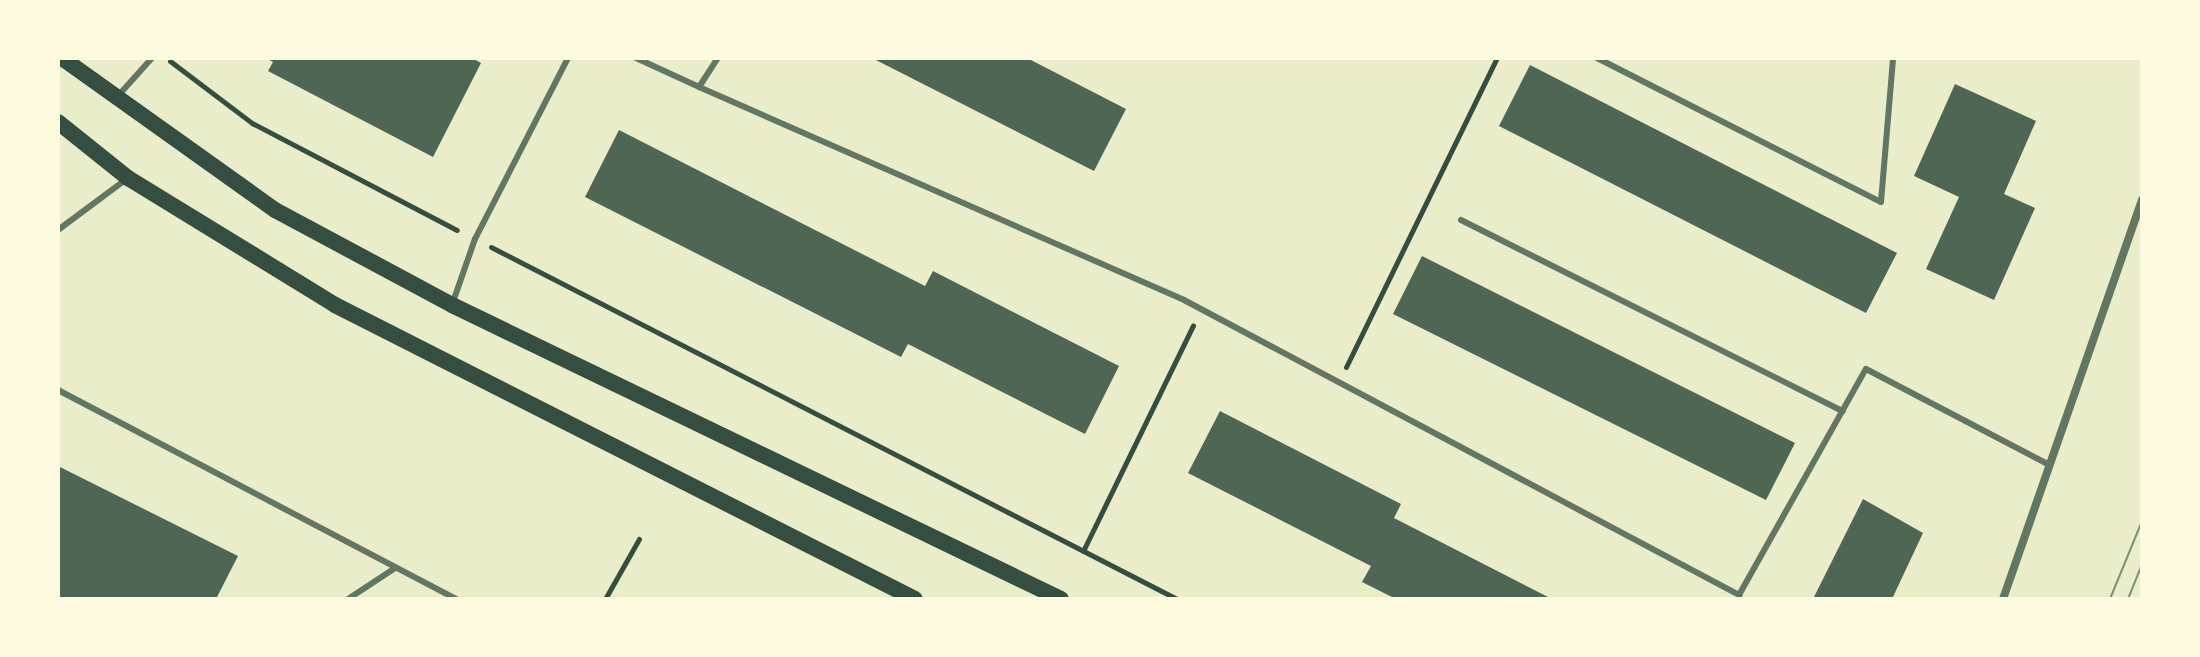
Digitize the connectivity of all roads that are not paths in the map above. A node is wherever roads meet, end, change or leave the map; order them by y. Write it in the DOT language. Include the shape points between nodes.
graph roads {
  1 [pos="62,58"];
  2 [pos="152,58"];
  3 [pos="568,58"];
  4 [pos="636,58"];
  5 [pos="718,58"];
  6 [pos="1597,58"];
  7 [pos="1893,58"];
  8 [pos="699,87"];
  9 [pos="115,100"];
  10 [pos="58,122"];
  11 [pos="128,178"];
  12 [pos="2142,199"];
  13 [pos="1461,220"];
  14 [pos="58,230"];
  15 [pos="452,305"];
  16 [pos="58,390"];
  17 [pos="1843,411"];
  18 [pos="2048,464"];
  19 [pos="395,568"];
  20 [pos="348,599"];
  21 [pos="456,599"];
  22 [pos="915,599"];
  23 [pos="1061,599"];
  24 [pos="2003,599"];
  1 -- 9 [label="main road"];
  2 -- 9 [label="lane"];
  3 -- 15 [label="lane" via="475,239"];
  4 -- 8 [label="lane"];
  5 -- 8 [label="lane"];
  6 -- 7 [label="lane" via="1881,202"];
  8 -- 17 [label="lane" via="1201,309 1739,595"];
  9 -- 15 [label="main road" via="275,210"];
  10 -- 11 [label="main road"];
  11 -- 14 [label="lane"];
  11 -- 22 [label="main road" via="335,305"];
  12 -- 18 [label="street"];
  13 -- 17 [label="lane"];
  15 -- 23 [label="main road"];
  16 -- 19 [label="lane"];
  17 -- 18 [label="lane" via="1866,369"];
  18 -- 24 [label="street"];
  19 -- 20 [label="lane"];
  19 -- 21 [label="lane"];
}
